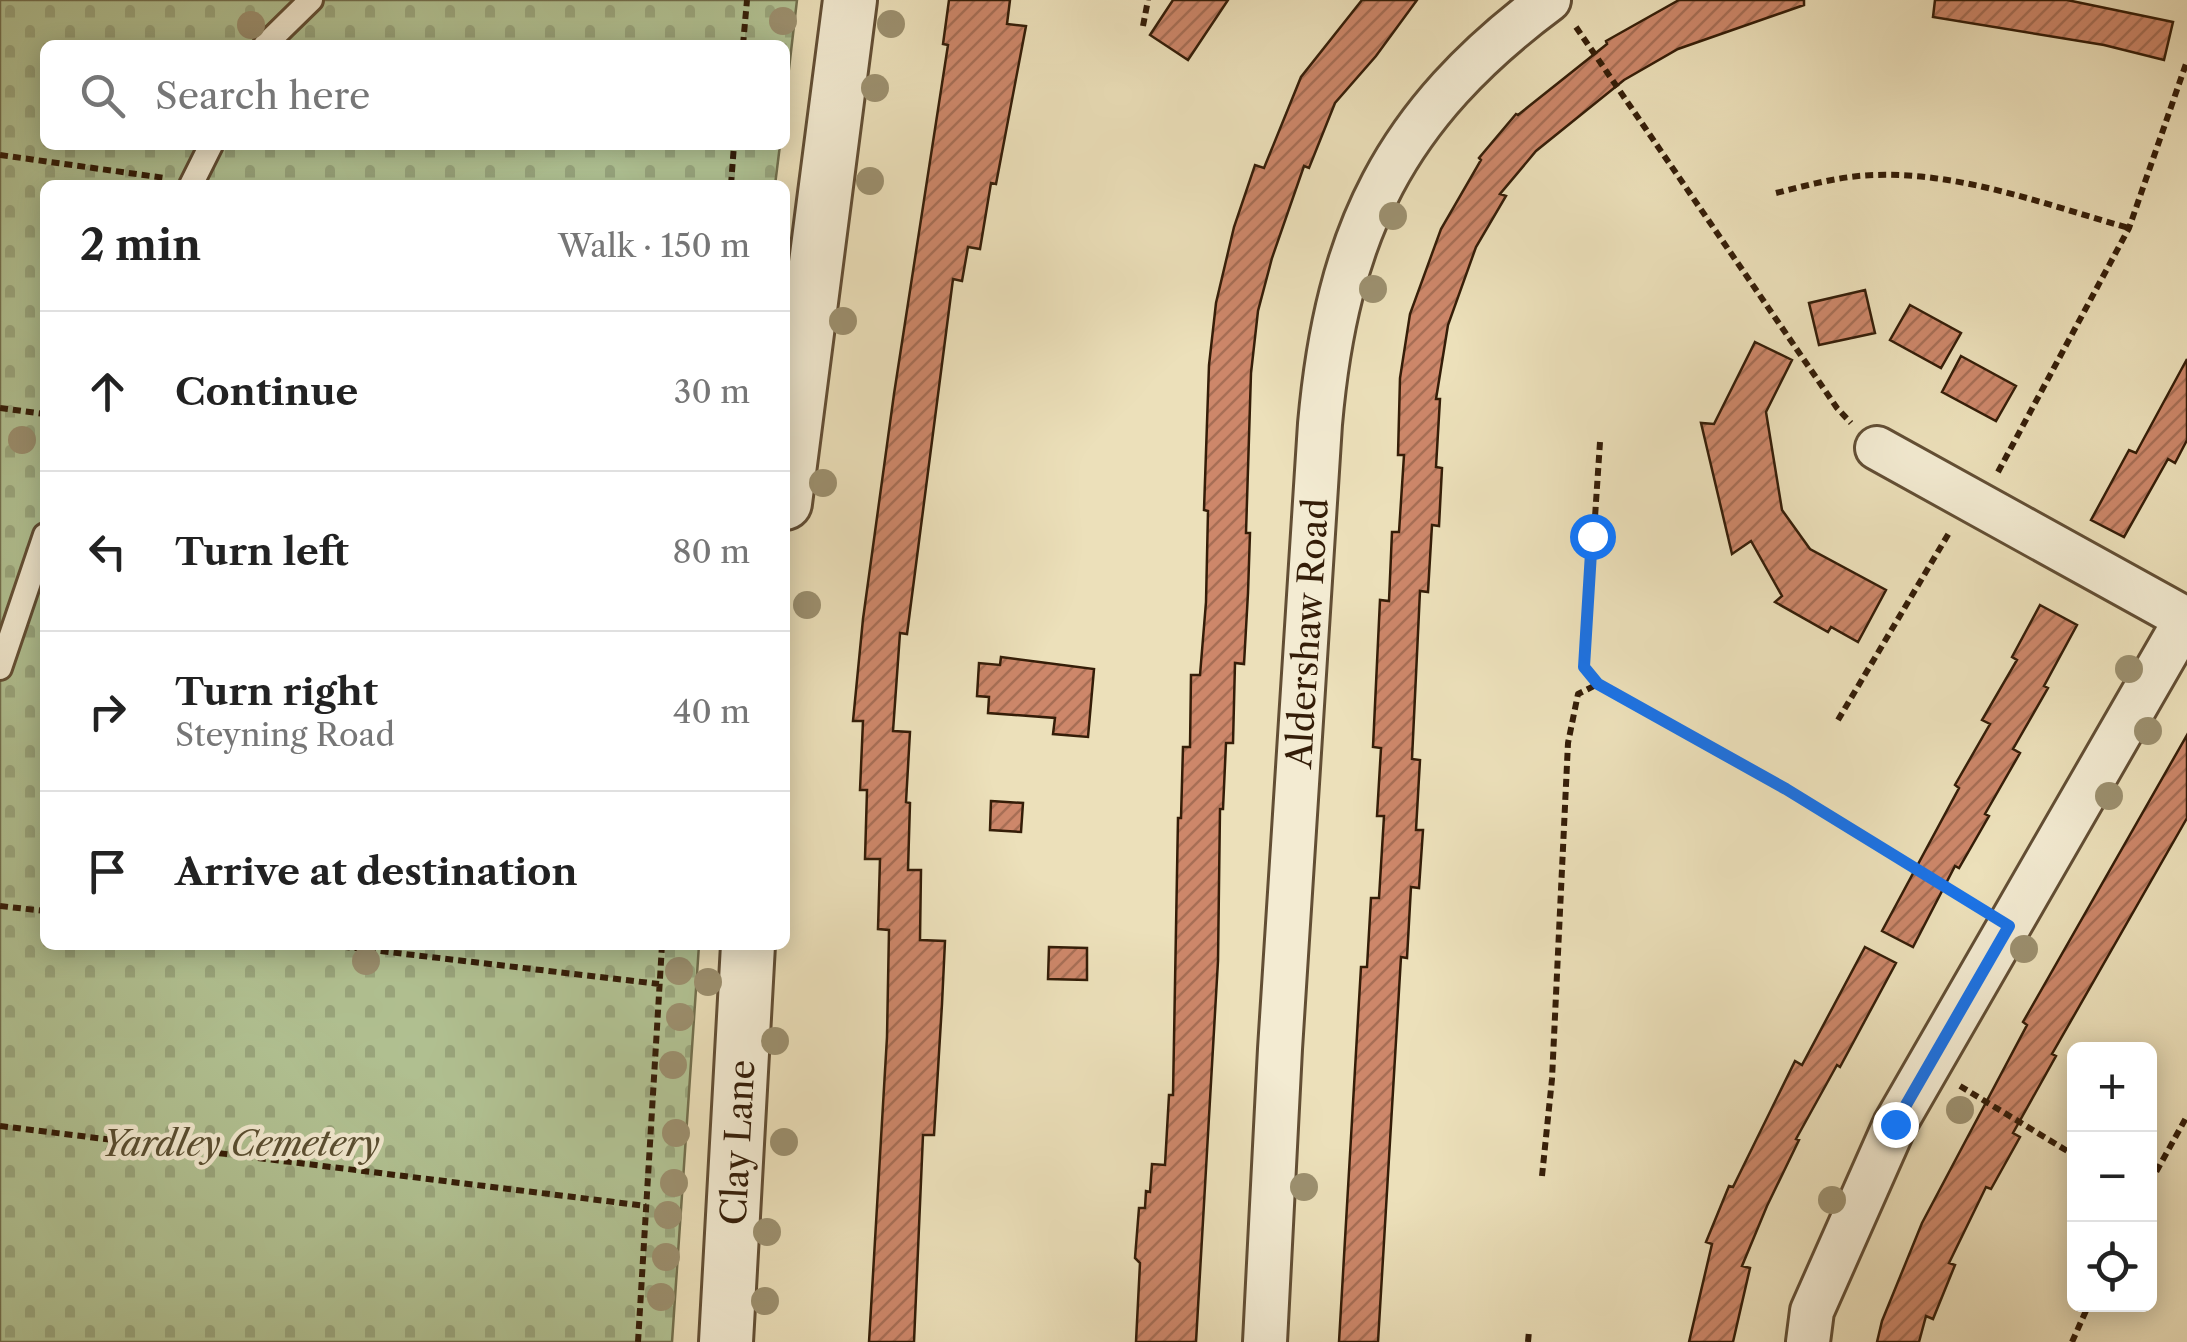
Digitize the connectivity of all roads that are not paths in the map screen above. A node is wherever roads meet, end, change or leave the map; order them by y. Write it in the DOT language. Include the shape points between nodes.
graph roads {
  1 [pos="311,0"];
  2 [pos="850,0"];
  3 [pos="1559,8"];
  4 [pos="271,40"];
  5 [pos="209,150"];
  6 [pos="194,180"];
  7 [pos="1877,448"];
  8 [pos="790,464"];
  9 [pos="40,550"];
  10 [pos="2186,618"];
  11 [pos="0,668"];
  12 [pos="748,950"];
  13 [pos="726,1342"];
  14 [pos="1264,1342"];
  15 [pos="1808,1342"];
  1 -- 4 [label="lane"];
  2 -- 8 [label="street"];
  3 -- 14 [label="street, Aldershaw Road" via="1502,35 1424,116 1373,200 1340,288 1320,424"];
  5 -- 6 [label="lane"];
  7 -- 10 [label="street"];
  9 -- 11 [label="lane"];
  10 -- 15 [label="street" via="1895,1124 1812,1311"];
  12 -- 13 [label="street, Clay Lane"];
}
